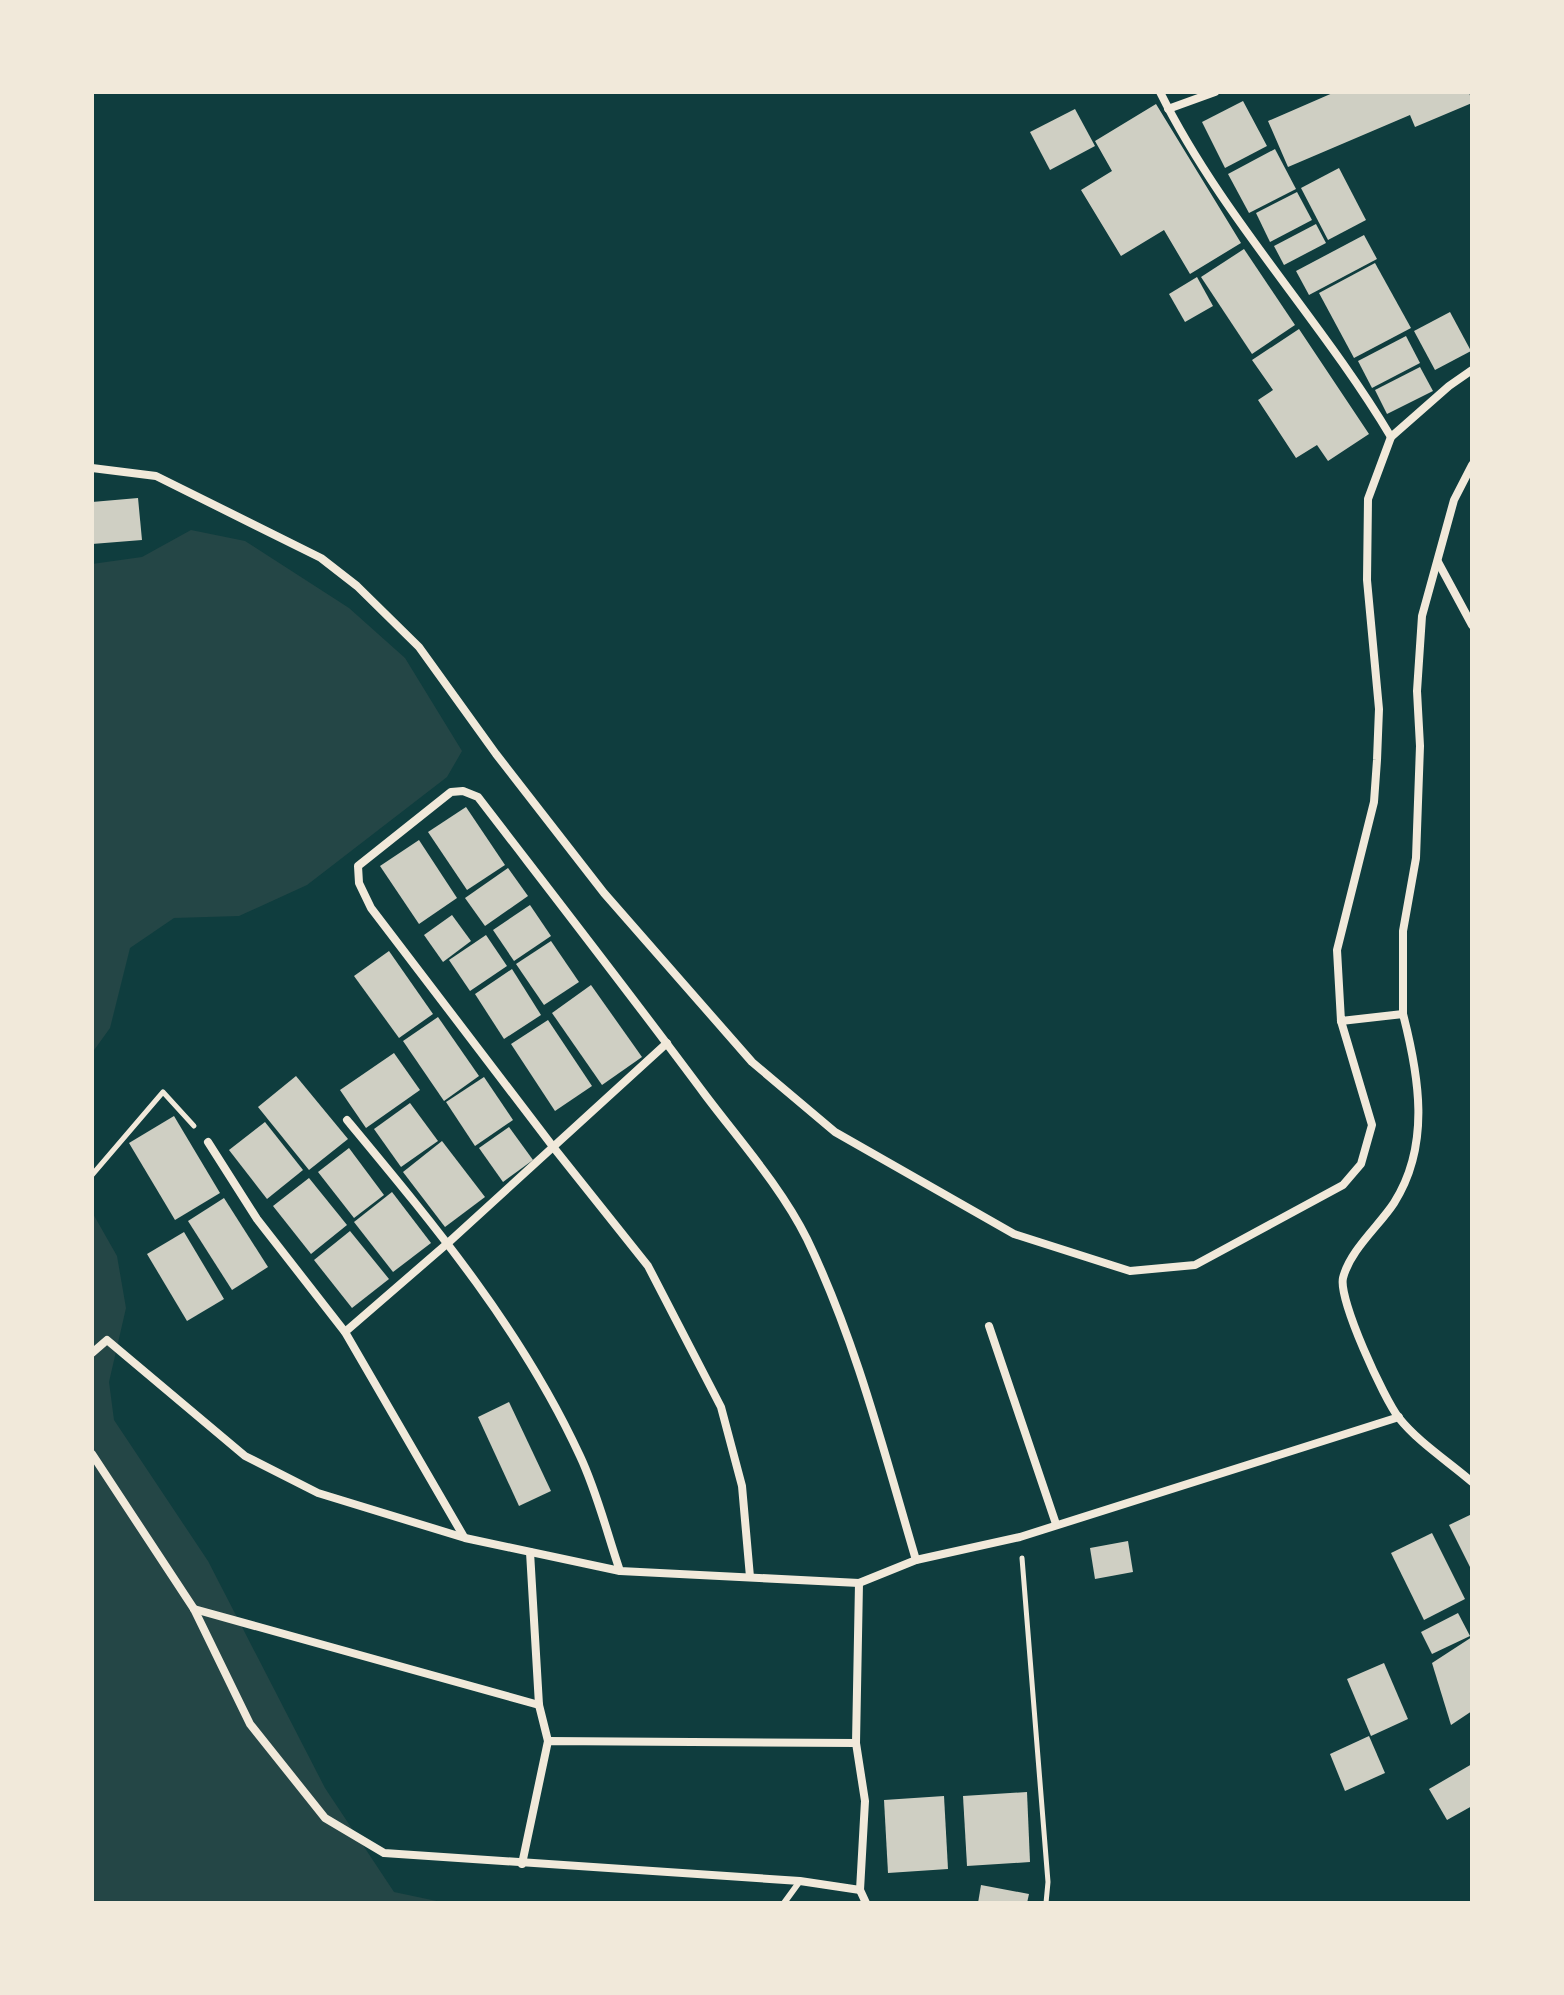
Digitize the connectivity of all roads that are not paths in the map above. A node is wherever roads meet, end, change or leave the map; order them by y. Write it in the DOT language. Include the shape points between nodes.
graph roads {
  1 [pos="1160,92"];
  2 [pos="1215,92"];
  3 [pos="1168,109"];
  4 [pos="1472,370"];
  5 [pos="1391,437"];
  6 [pos="1472,465"];
  7 [pos="92,468"];
  8 [pos="1438,562"];
  9 [pos="1472,625"];
  10 [pos="1403,1014"];
  11 [pos="1341,1021"];
  12 [pos="667,1043"];
  13 [pos="347,1120"];
  14 [pos="208,1142"];
  15 [pos="554,1148"];
  16 [pos="449,1242"];
  17 [pos="989,1326"];
  18 [pos="345,1332"];
  19 [pos="92,1353"];
  20 [pos="1399,1417"];
  21 [pos="92,1454"];
  22 [pos="1472,1482"];
  23 [pos="1056,1524"];
  24 [pos="465,1538"];
  25 [pos="530,1552"];
  26 [pos="916,1560"];
  27 [pos="620,1571"];
  28 [pos="750,1577"];
  29 [pos="859,1583"];
  30 [pos="194,1609"];
  31 [pos="539,1705"];
  32 [pos="548,1741"];
  33 [pos="856,1743"];
  34 [pos="522,1864"];
  35 [pos="800,1881"];
  36 [pos="860,1890"];
  37 [pos="784,1903"];
  38 [pos="866,1903"];
  1 -- 3 [label="street"];
  2 -- 3 [label="street"];
  3 -- 5 [label="street" via="1256,249 1362,389"];
  4 -- 5 [label="street"];
  5 -- 11 [label="street" via="1368,499 1377,760 1374,802 1337,950"];
  6 -- 8 [label="street" via="1454,500"];
  7 -- 11 [label="street" via="156,476 321,558 357,586 419,647 594,880 752,1062 835,1132 1014,1234 1130,1271 1195,1265 1343,1185 1361,1164 1372,1125"];
  8 -- 9 [label="street"];
  8 -- 10 [label="street" via="1422,616 1416,858 1403,931"];
  10 -- 11 [label="street"];
  10 -- 20 [label="street" via="1416,1065 1419,1120 1412,1165 1395,1201 1342,1280 1364,1350"];
  12 -- 15 [label="street"];
  12 -- 15 [label="street" via="478,797 451,792 358,866 359,883 371,908"];
  12 -- 26 [label="street" via="805,1236 866,1389"];
  13 -- 16 [label="street"];
  14 -- 18 [label="street" via="257,1219"];
  15 -- 16 [label="street"];
  15 -- 28 [label="street" via="648,1266 721,1407 742,1486"];
  16 -- 18 [label="street"];
  16 -- 27 [label="street" via="543,1382 581,1459"];
  17 -- 23 [label="street"];
  18 -- 24 [label="street"];
  19 -- 24 [label="street" via="107,1340 245,1456 318,1493"];
  20 -- 22 [label="street"];
  20 -- 23 [label="street"];
  21 -- 30 [label="street"];
  23 -- 26 [label="street"];
  24 -- 25 [label="street"];
  25 -- 27 [label="street"];
  25 -- 31 [label="street"];
  26 -- 29 [label="street"];
  27 -- 28 [label="street"];
  28 -- 29 [label="street"];
  29 -- 33 [label="street"];
  30 -- 31 [label="street"];
  30 -- 34 [label="street" via="250,1724 325,1818 384,1853"];
  31 -- 32 [label="street"];
  32 -- 33 [label="street"];
  32 -- 34 [label="street"];
  33 -- 36 [label="street" via="865,1801"];
  34 -- 35 [label="street"];
  35 -- 36 [label="street"];
  35 -- 37 [label="lane"];
  36 -- 38 [label="street"];
}
